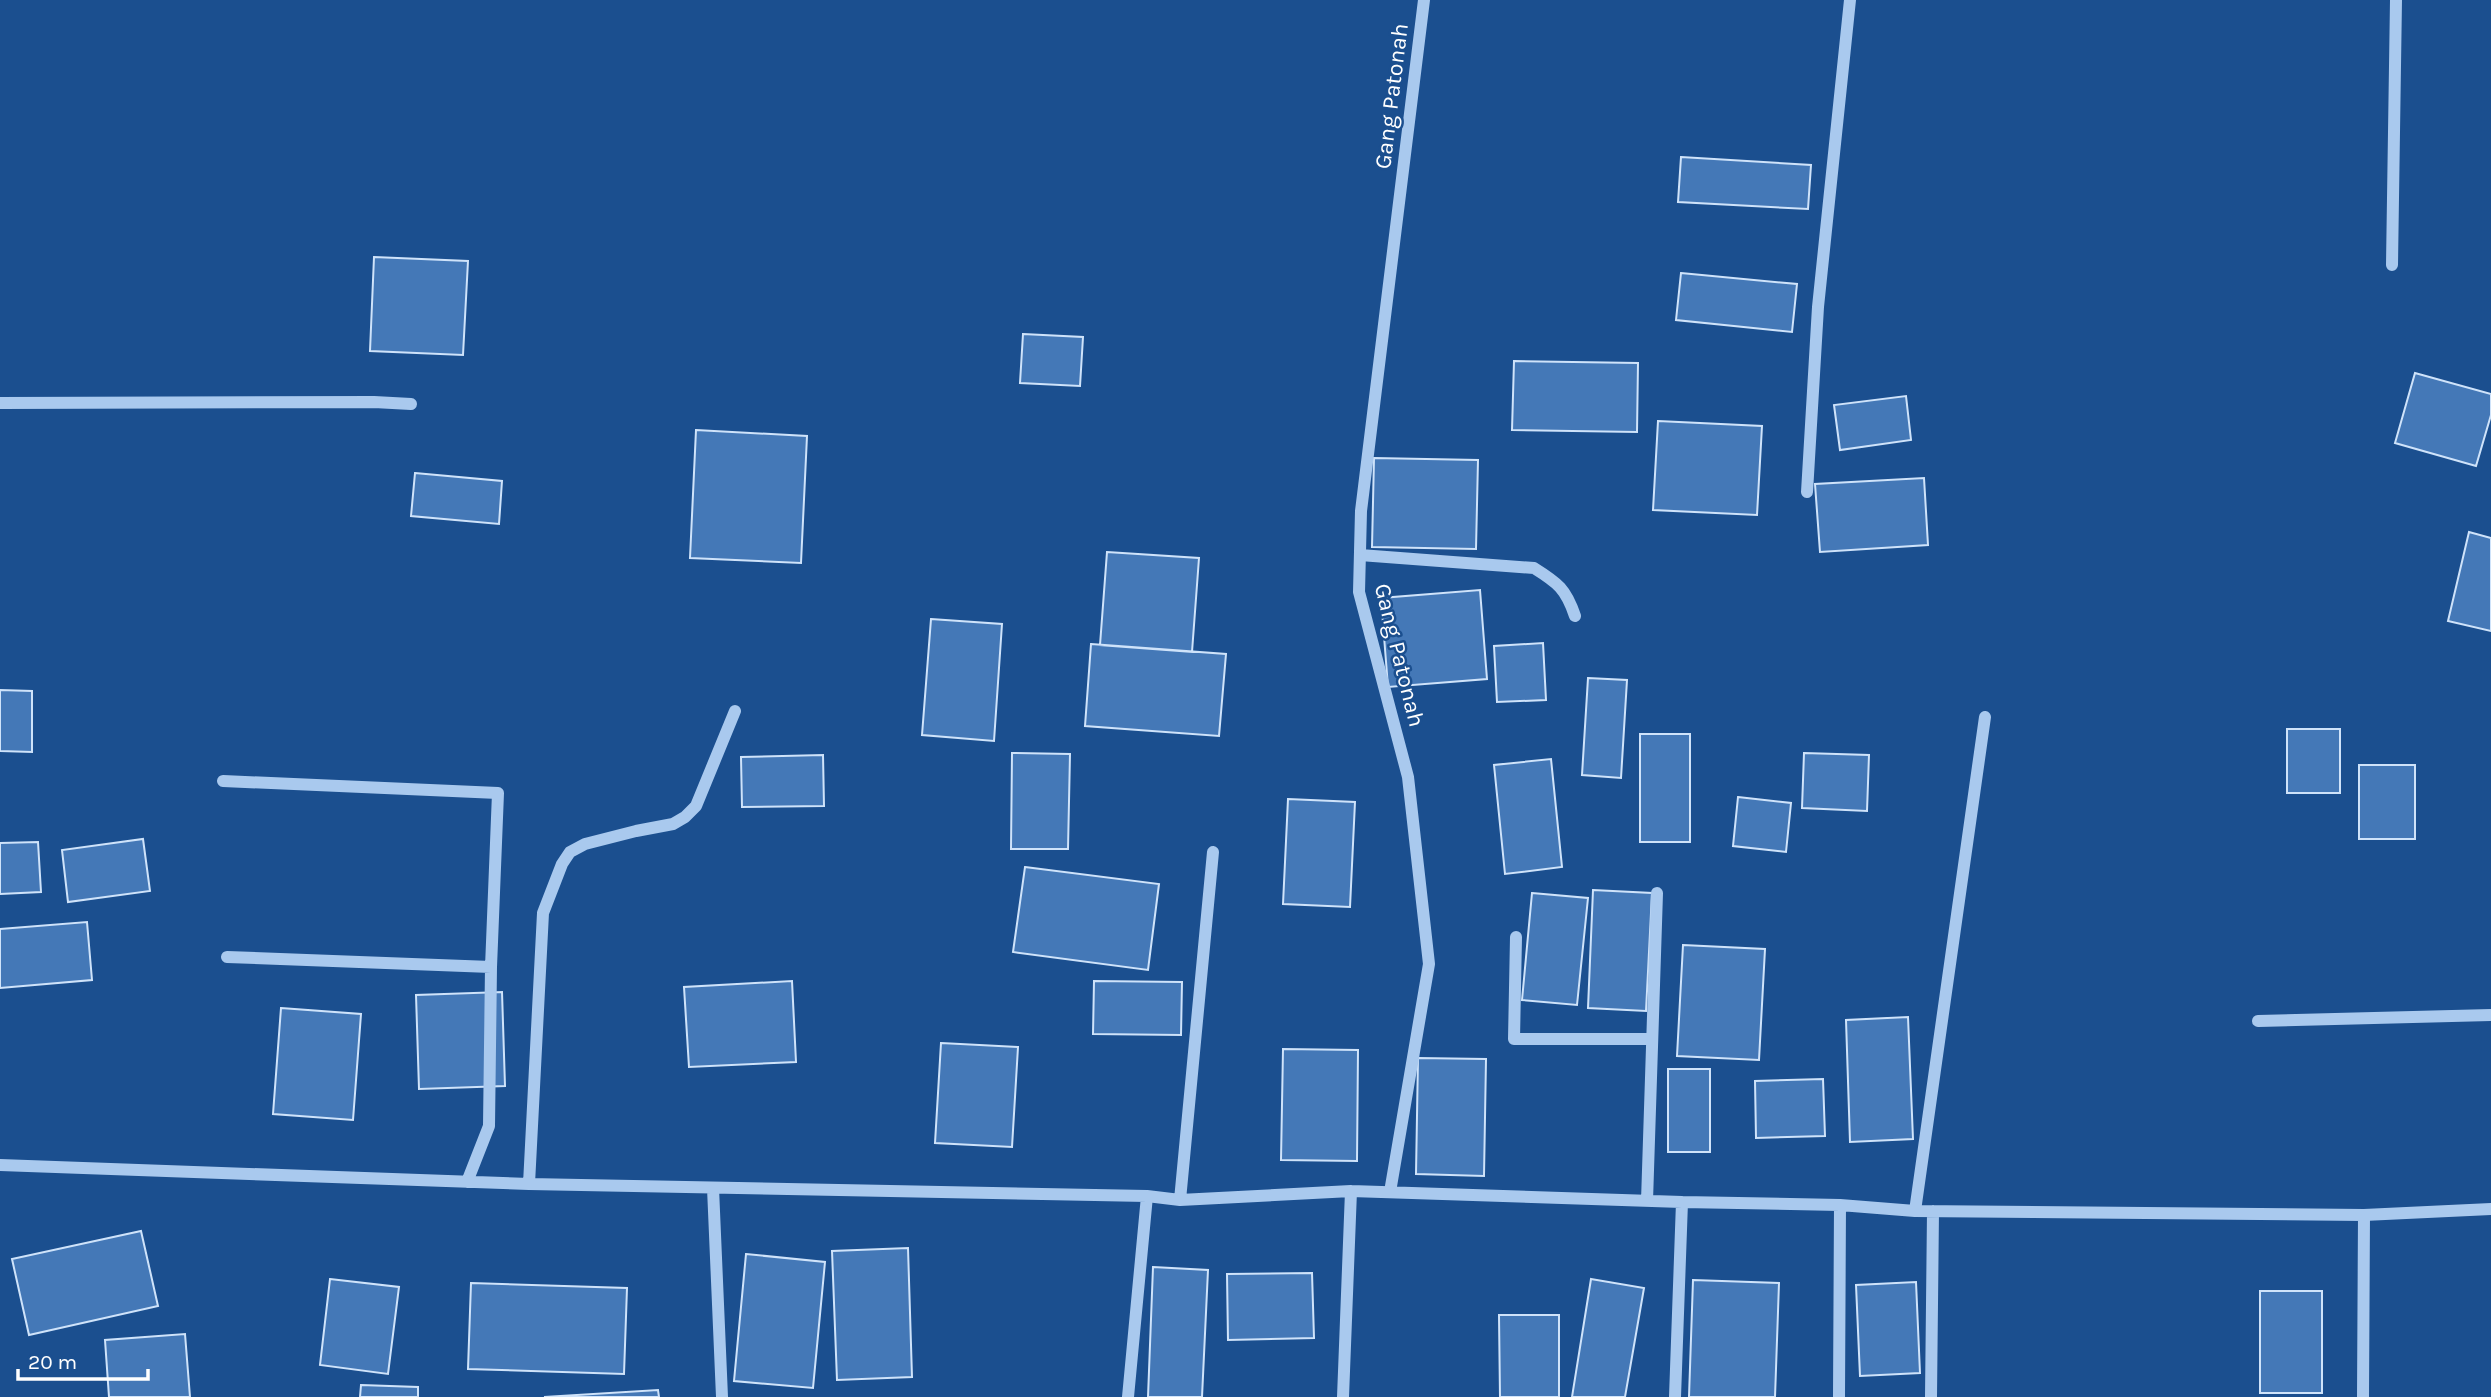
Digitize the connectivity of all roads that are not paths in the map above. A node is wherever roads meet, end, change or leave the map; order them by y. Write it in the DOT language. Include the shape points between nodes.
graph roads {
  1 [pos="1424,0"];
  2 [pos="1850,0"];
  3 [pos="2396,0"];
  4 [pos="2392,265"];
  5 [pos="0,403"];
  6 [pos="411,404"];
  7 [pos="1807,492"];
  8 [pos="1360,555"];
  9 [pos="1575,617"];
  10 [pos="735,711"];
  11 [pos="1985,717"];
  12 [pos="223,781"];
  13 [pos="1213,852"];
  14 [pos="1657,892"];
  15 [pos="1516,937"];
  16 [pos="227,957"];
  17 [pos="491,967"];
  18 [pos="2491,1015"];
  19 [pos="2258,1021"];
  20 [pos="1652,1039"];
  21 [pos="0,1165"];
  22 [pos="467,1182"];
  23 [pos="529,1184"];
  24 [pos="713,1188"];
  25 [pos="1351,1191"];
  26 [pos="1390,1192"];
  27 [pos="1147,1196"];
  28 [pos="1180,1200"];
  29 [pos="1647,1201"];
  30 [pos="1682,1202"];
  31 [pos="1840,1205"];
  32 [pos="2491,1209"];
  33 [pos="1915,1211"];
  34 [pos="1933,1211"];
  35 [pos="2364,1215"];
  36 [pos="722,1397"];
  37 [pos="1128,1397"];
  38 [pos="1343,1397"];
  39 [pos="1675,1397"];
  40 [pos="1839,1397"];
  41 [pos="1931,1397"];
  42 [pos="2363,1397"];
  1 -- 8 [label="street, Gang Patonah" via="1362,498"];
  2 -- 7 [label="street" via="1818,307"];
  3 -- 4 [label="street"];
  5 -- 6 [label="street"];
  8 -- 9 [label="street" via="1534,568 1569,597"];
  8 -- 26 [label="street, Gang Patonah" via="1359,592 1408,777 1429,964"];
  10 -- 23 [label="street" via="696,806 685,817 673,824 585,844 570,852 562,864 543,914"];
  11 -- 33 [label="street"];
  12 -- 17 [label="street" via="498,793"];
  13 -- 28 [label="street"];
  14 -- 20 [label="street"];
  15 -- 20 [label="street" via="1514,1039"];
  16 -- 17 [label="street"];
  17 -- 22 [label="street" via="489,1126"];
  18 -- 19 [label="street"];
  20 -- 29 [label="street"];
  21 -- 22 [label="street"];
  22 -- 23 [label="street"];
  23 -- 24 [label="street"];
  24 -- 27 [label="street"];
  24 -- 36 [label="street"];
  25 -- 26 [label="street"];
  25 -- 28 [label="street"];
  25 -- 38 [label="street"];
  26 -- 29 [label="street"];
  27 -- 28 [label="street"];
  27 -- 37 [label="street"];
  29 -- 30 [label="street"];
  30 -- 31 [label="street"];
  30 -- 39 [label="street"];
  31 -- 33 [label="street"];
  31 -- 40 [label="street"];
  32 -- 35 [label="street"];
  33 -- 34 [label="street"];
  34 -- 35 [label="street"];
  34 -- 41 [label="street"];
  35 -- 42 [label="street"];
}
